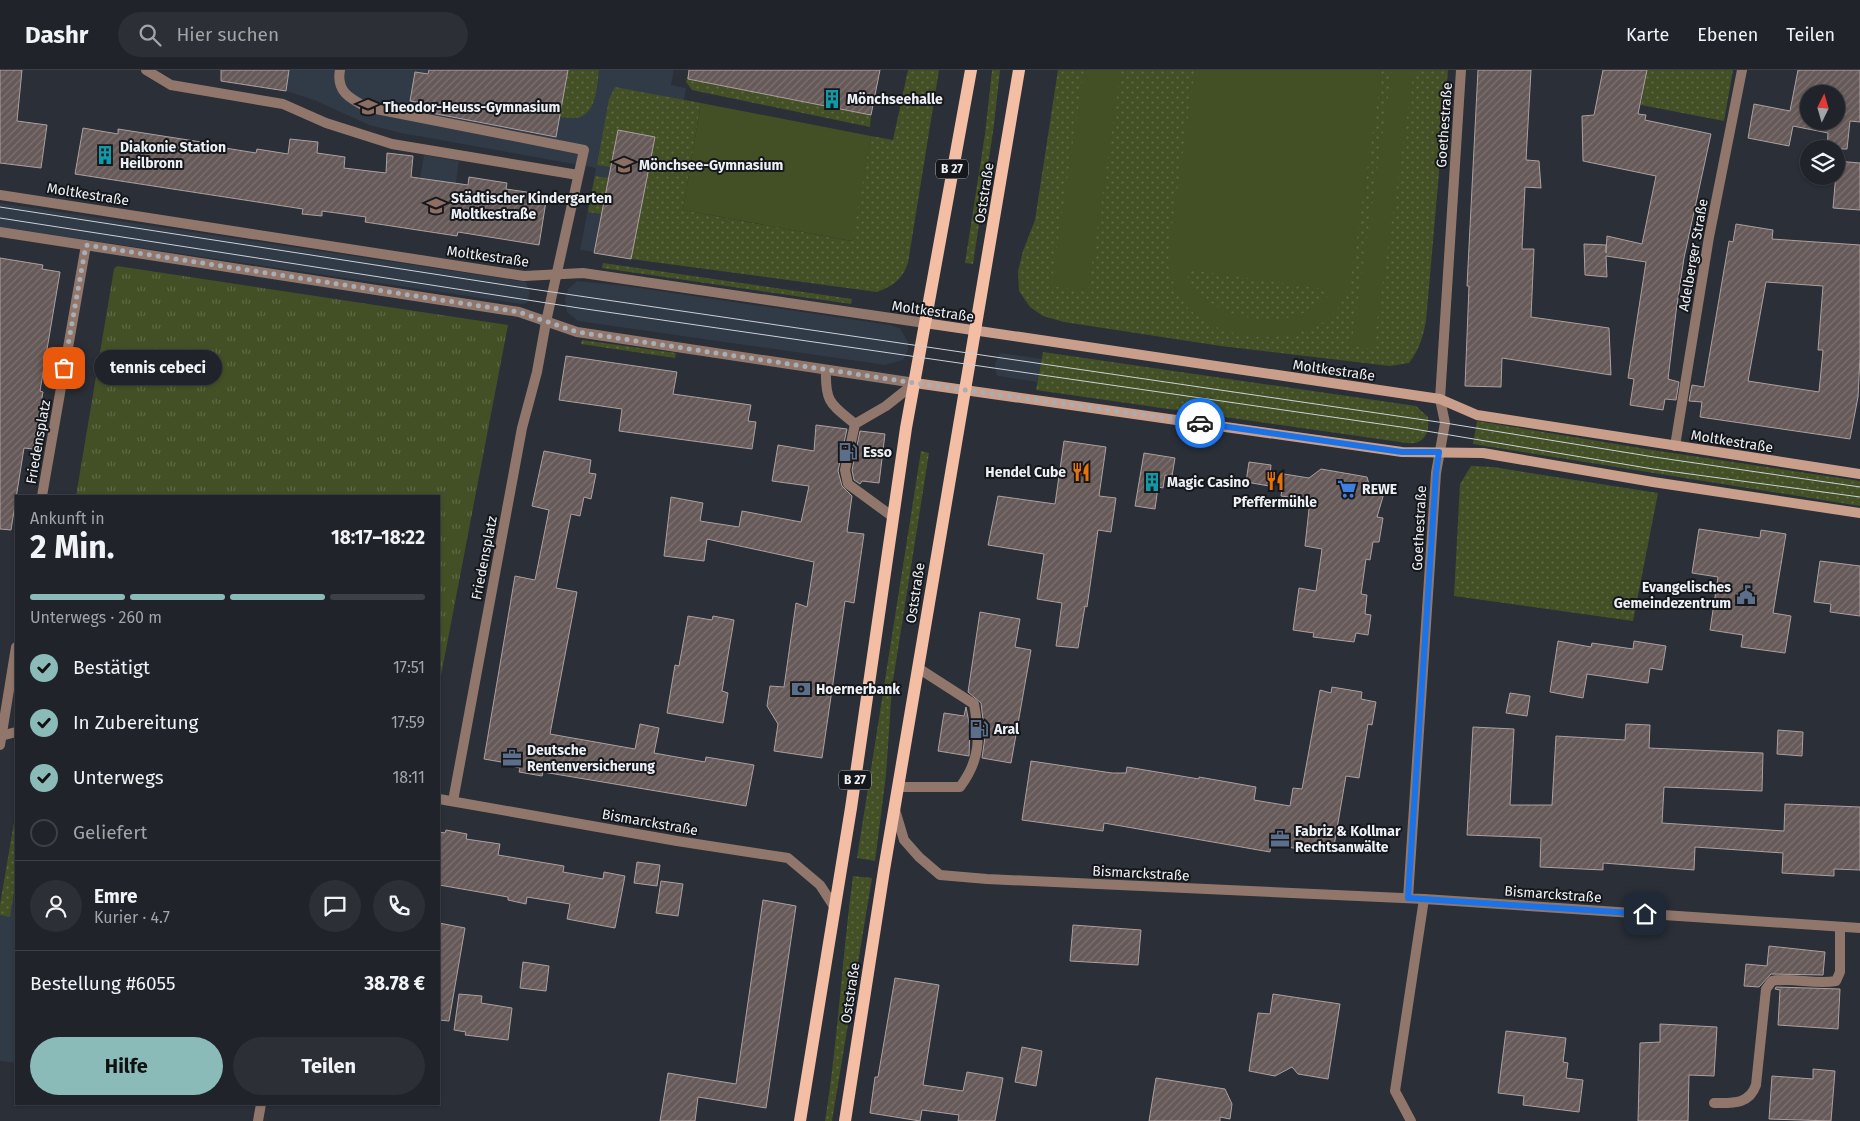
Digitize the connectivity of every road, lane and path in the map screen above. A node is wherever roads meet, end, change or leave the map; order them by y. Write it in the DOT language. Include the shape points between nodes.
graph roads {
  1 [pos="146,70"];
  2 [pos="340,70"];
  3 [pos="970,70"];
  4 [pos="1019,70"];
  5 [pos="1461,70"];
  6 [pos="1742,70"];
  7 [pos="578,175"];
  8 [pos="0,194"];
  9 [pos="0,232"];
  10 [pos="86,245"];
  11 [pos="556,274"];
  12 [pos="546,322"];
  13 [pos="925,323"];
  14 [pos="974,331"];
  15 [pos="826,370"];
  16 [pos="915,383"];
  17 [pos="964,390"];
  18 [pos="1440,400"];
  19 [pos="855,424"];
  20 [pos="1675,446"];
  21 [pos="1439,452"];
  22 [pos="1860,474"];
  23 [pos="42,495"];
  24 [pos="1860,513"];
  25 [pos="893,517"];
  26 [pos="15,653"];
  27 [pos="918,668"];
  28 [pos="15,732"];
  29 [pos="0,739"];
  30 [pos="898,787"];
  31 [pos="440,799"];
  32 [pos="453,801"];
  33 [pos="895,809"];
  34 [pos="1408,898"];
  35 [pos="1424,899"];
  36 [pos="835,908"];
  37 [pos="1840,927"];
  38 [pos="1860,928"];
  39 [pos="1714,1103"];
  40 [pos="262,1105"];
  41 [pos="258,1121"];
  42 [pos="800,1121"];
  43 [pos="846,1121"];
  44 [pos="1411,1121"];
  1 -- 7 [label="street" via="171,85 283,104 392,144"];
  2 -- 7 [label="street, Friedensplatz" via="340,88 348,97 366,107 584,150"];
  3 -- 13 [label="main road, Oststraße / B 27"];
  4 -- 14 [label="main road, Oststraße"];
  5 -- 18 [label="street, Goethestraße"];
  6 -- 20 [label="street, Adelberger Straße" via="1709,237"];
  7 -- 11 [label="street, Friedensplatz"];
  8 -- 11 [label="street, Moltkestraße" via="524,276"];
  9 -- 10 [label="street"];
  10 -- 12 [label="street" via="519,312"];
  10 -- 23 [label="street, Friedensplatz"];
  11 -- 12 [label="street, Friedensplatz"];
  11 -- 13 [label="street, Moltkestraße" via="589,274"];
  12 -- 15 [label="street" via="577,332"];
  12 -- 32 [label="street, Friedensplatz" via="522,428"];
  13 -- 14 [label="street, Moltkestraße"];
  13 -- 16 [label="main road, Oststraße / B 27"];
  14 -- 17 [label="main road, Oststraße"];
  14 -- 18 [label="street, Moltkestraße"];
  15 -- 16 [label="street"];
  15 -- 19 [label="street" via="825,393 834,406"];
  16 -- 17 [label="street"];
  16 -- 19 [label="street" via="886,406"];
  16 -- 25 [label="main road, Oststraße / B 27"];
  17 -- 21 [label="street" via="1402,452"];
  17 -- 27 [label="main road, Oststraße"];
  18 -- 20 [label="street, Moltkestraße" via="1478,415"];
  18 -- 21 [label="street, Goethestraße" via="1445,423"];
  19 -- 25 [label="street" via="845,470 848,484"];
  20 -- 22 [label="street, Moltkestraße"];
  21 -- 24 [label="street" via="1483,453"];
  21 -- 34 [label="street, Goethestraße"];
  25 -- 36 [label="main road, Oststraße / B 27"];
  26 -- 29 [label="street"];
  27 -- 30 [label="main road, Oststraße"];
  27 -- 30 [label="street" via="974,704 979,729 973,769 960,787"];
  28 -- 29 [label="street"];
  30 -- 33 [label="main road, Oststraße"];
  31 -- 32 [label="street, Bismarckstraße"];
  32 -- 36 [label="street, Bismarckstraße" via="788,858 820,885"];
  33 -- 34 [label="street, Bismarckstraße" via="904,840 918,858 940,875"];
  33 -- 43 [label="main road, Oststraße"];
  34 -- 35 [label="street, Bismarckstraße"];
  35 -- 37 [label="street, Bismarckstraße"];
  35 -- 44 [label="street" via="1395,1091"];
  36 -- 42 [label="main road, Oststraße / B 27"];
  37 -- 38 [label="street, Bismarckstraße"];
  37 -- 39 [label="street" via="1840,972 1836,981 1772,981 1766,989 1756,1085 1752,1095 1741,1102"];
  40 -- 41 [label="street"];
}
